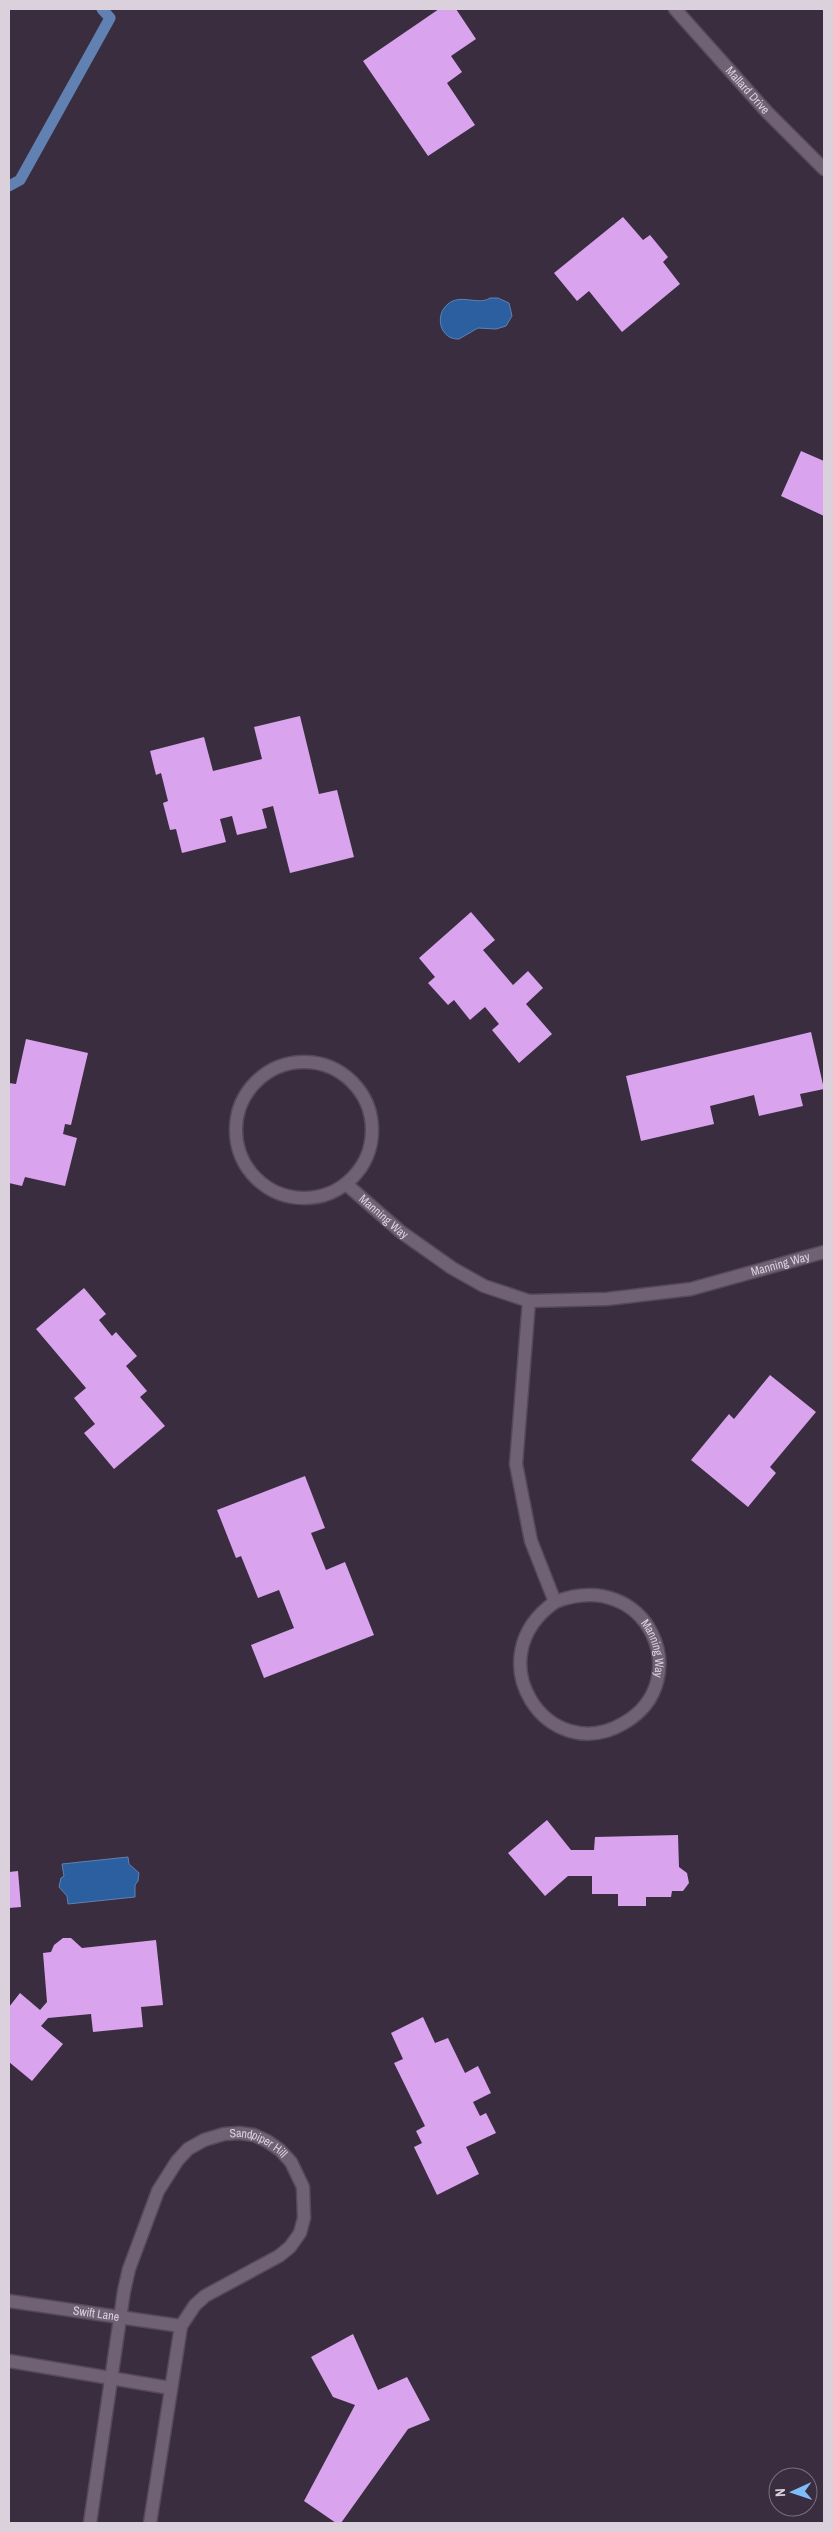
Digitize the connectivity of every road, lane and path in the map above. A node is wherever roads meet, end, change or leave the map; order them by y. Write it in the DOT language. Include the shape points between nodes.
graph roads {
  1 [pos="675,9"];
  2 [pos="824,169"];
  3 [pos="346,1184"];
  4 [pos="824,1252"];
  5 [pos="528,1300"];
  6 [pos="555,1602"];
  7 [pos="9,2301"];
  8 [pos="120,2316"];
  9 [pos="181,2326"];
  10 [pos="9,2361"];
  11 [pos="111,2378"];
  12 [pos="170,2388"];
  13 [pos="90,2523"];
  14 [pos="150,2523"];
  1 -- 2 [label="street, Mallard Drive"];
  3 -- 3 [label="street, Manning Way" via="324,1196 299,1198 265,1186 248,1168 238,1144 237,1120 245,1096 261,1077 285,1065 311,1063 337,1070 357,1088 370,1112 372,1138 363,1164"];
  3 -- 5 [label="street, Manning Way" via="401,1232 452,1268 484,1286"];
  4 -- 5 [label="street, Manning Way" via="691,1289 607,1299"];
  5 -- 6 [label="street" via="516,1464 531,1541"];
  6 -- 6 [label="street, Manning Way" via="535,1620 522,1644 520,1672 529,1698 547,1719 571,1731 599,1732 624,1723 644,1706 658,1674 658,1650 649,1628 634,1610 614,1598 578,1594"];
  7 -- 8 [label="street, Swift Lane"];
  8 -- 9 [label="street, Swift Lane"];
  8 -- 9 [label="street, Sandpiper Hill" via="136,2248 158,2192 176,2161 204,2140 224,2134 254,2135 280,2150 298,2174 305,2204 300,2233 279,2256 205,2296"];
  8 -- 11 [label="street, Sandpiper Hill"];
  9 -- 12 [label="street, Sandpiper Hill"];
  10 -- 11 [label="street"];
  11 -- 12 [label="street"];
  11 -- 13 [label="street, Sandpiper Hill"];
  12 -- 14 [label="street, Sandpiper Hill"];
}
